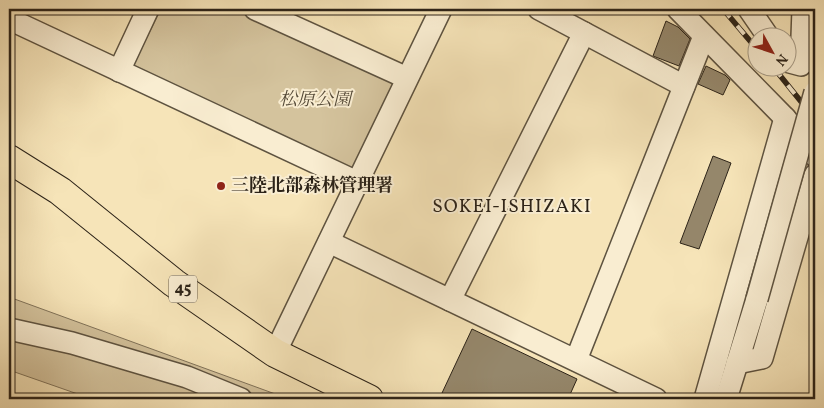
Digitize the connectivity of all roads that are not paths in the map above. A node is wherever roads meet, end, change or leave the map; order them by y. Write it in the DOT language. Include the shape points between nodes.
graph roads {
  1 [pos="148,9"];
  2 [pos="255,9"];
  3 [pos="441,9"];
  4 [pos="540,9"];
  5 [pos="678,9"];
  6 [pos="749,9"];
  7 [pos="803,9"];
  8 [pos="9,20"];
  9 [pos="762,28"];
  10 [pos="584,33"];
  11 [pos="704,36"];
  12 [pos="796,65"];
  13 [pos="119,71"];
  14 [pos="408,78"];
  15 [pos="684,86"];
  16 [pos="815,92"];
  17 [pos="785,118"];
  18 [pos="815,156"];
  19 [pos="9,159"];
  20 [pos="815,175"];
  21 [pos="357,182"];
  22 [pos="329,242"];
  23 [pos="450,300"];
  24 [pos="9,329"];
  25 [pos="275,353"];
  26 [pos="576,360"];
  27 [pos="737,363"];
  28 [pos="241,399"];
  29 [pos="369,399"];
  30 [pos="656,399"];
  31 [pos="704,399"];
  32 [pos="726,399"];
  1 -- 13 [label="street"];
  2 -- 14 [label="street"];
  3 -- 14 [label="street"];
  4 -- 10 [label="street"];
  5 -- 11 [label="street"];
  6 -- 9 [label="street"];
  7 -- 12 [label="street" via="801,66"];
  8 -- 13 [label="street"];
  10 -- 15 [label="street"];
  10 -- 23 [label="street"];
  11 -- 15 [label="street"];
  11 -- 17 [label="street"];
  13 -- 21 [label="street"];
  14 -- 21 [label="street"];
  15 -- 26 [label="street"];
  16 -- 27 [label="street, bridge"];
  17 -- 18 [label="street"];
  17 -- 31 [label="street"];
  19 -- 25 [label="highway, 45" via="60,191 174,283"];
  20 -- 27 [label="street" via="762,358"];
  21 -- 22 [label="street"];
  22 -- 23 [label="street"];
  22 -- 25 [label="street"];
  23 -- 26 [label="street"];
  24 -- 28 [label="street" via="72,343 187,377"];
  25 -- 29 [label="highway, 45"];
  26 -- 30 [label="street"];
  27 -- 32 [label="street"];
}
